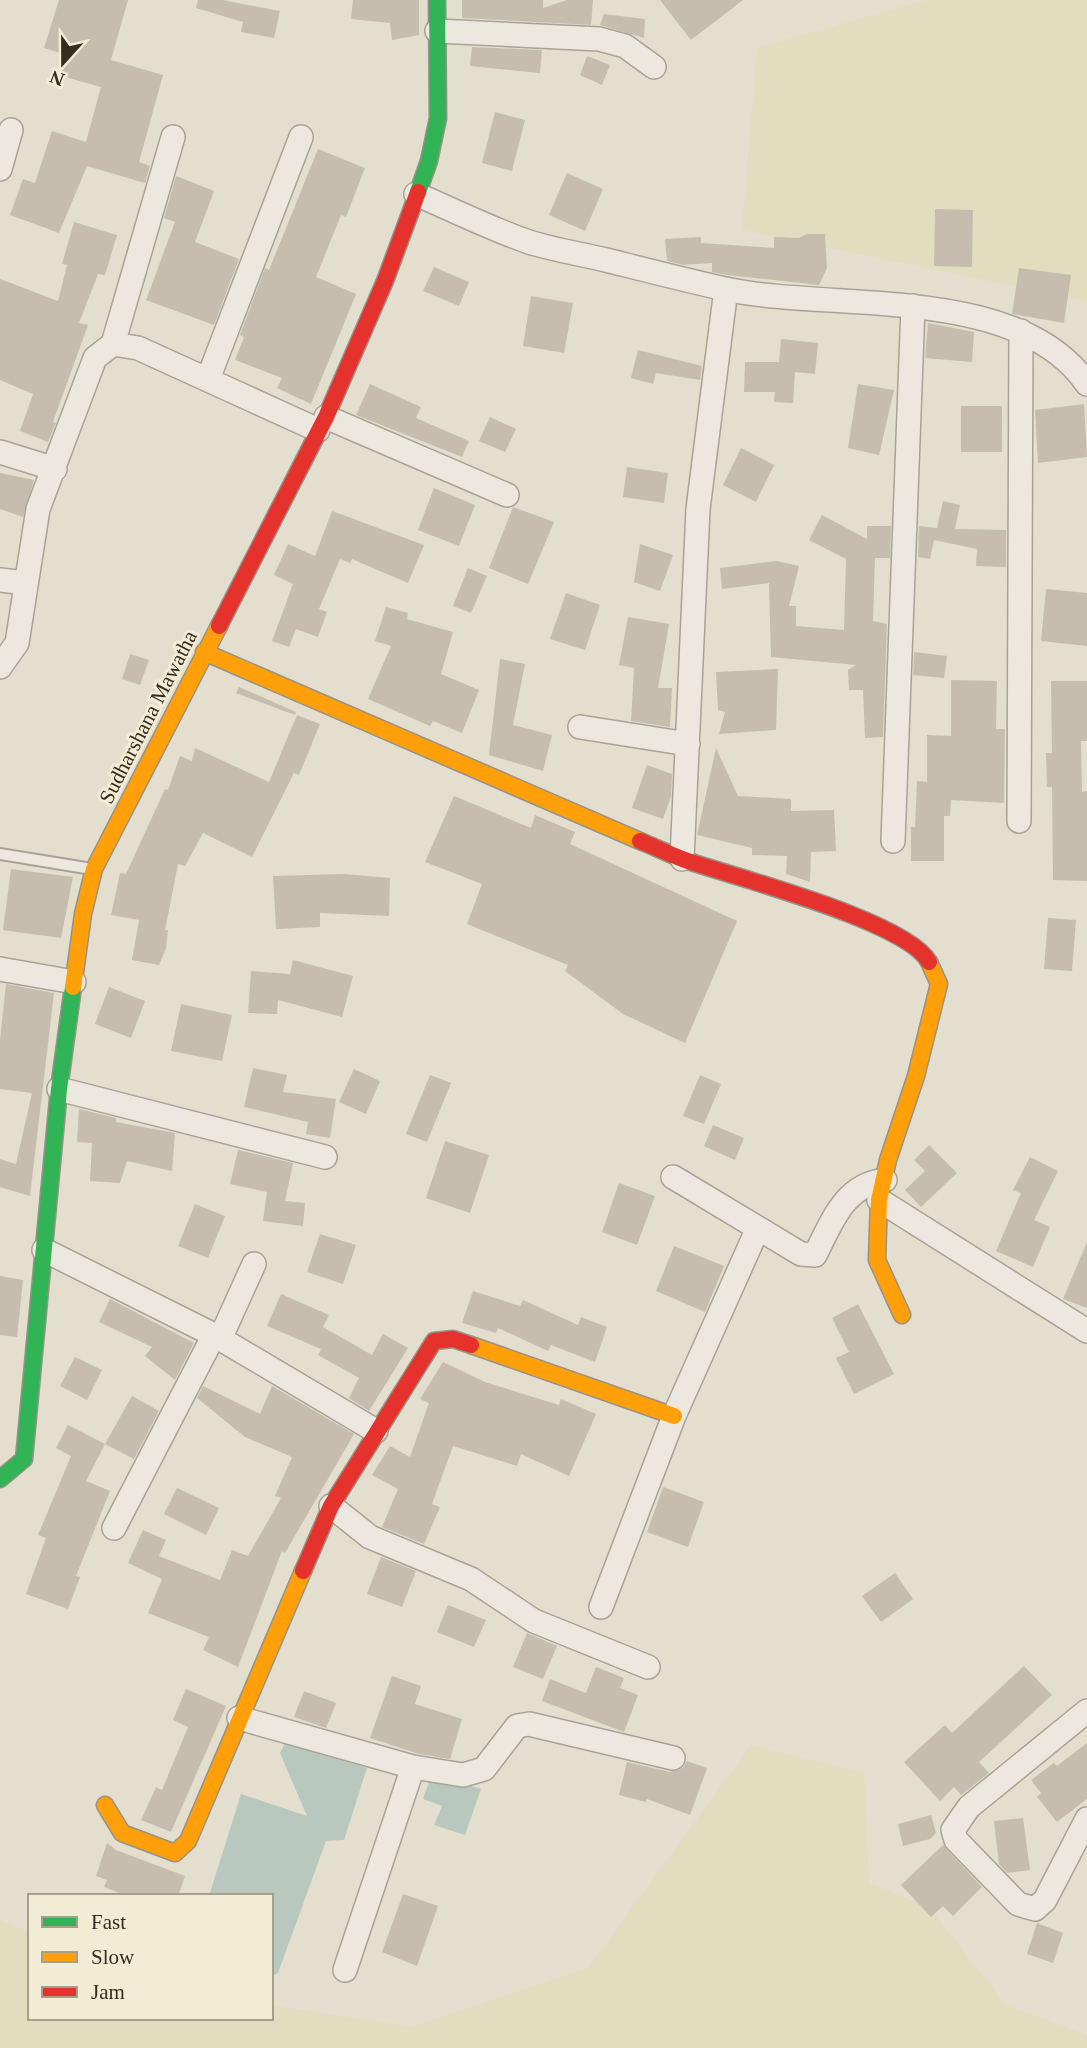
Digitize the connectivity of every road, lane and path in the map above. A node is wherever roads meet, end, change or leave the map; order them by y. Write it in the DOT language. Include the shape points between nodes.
graph roads {
  1 [pos="437,0"];
  2 [pos="436,31"];
  3 [pos="654,67"];
  4 [pos="11,130"];
  5 [pos="173,137"];
  6 [pos="301,137"];
  7 [pos="0,169"];
  8 [pos="416,194"];
  9 [pos="726,289"];
  10 [pos="913,306"];
  11 [pos="1020,331"];
  12 [pos="114,344"];
  13 [pos="208,379"];
  14 [pos="1087,384"];
  15 [pos="322,424"];
  16 [pos="0,452"];
  17 [pos="55,469"];
  18 [pos="507,495"];
  19 [pos="0,580"];
  20 [pos="25,583"];
  21 [pos="204,652"];
  22 [pos="0,667"];
  23 [pos="580,727"];
  24 [pos="688,744"];
  25 [pos="1019,821"];
  26 [pos="893,841"];
  27 [pos="0,854"];
  28 [pos="682,859"];
  29 [pos="94,869"];
  30 [pos="0,969"];
  31 [pos="74,982"];
  32 [pos="59,1089"];
  33 [pos="325,1157"];
  34 [pos="673,1177"];
  35 [pos="882,1190"];
  36 [pos="758,1228"];
  37 [pos="44,1250"];
  38 [pos="254,1264"];
  39 [pos="902,1315"];
  40 [pos="1087,1331"];
  41 [pos="217,1337"];
  42 [pos="674,1416"];
  43 [pos="376,1431"];
  44 [pos="0,1479"];
  45 [pos="331,1506"];
  46 [pos="114,1528"];
  47 [pos="601,1607"];
  48 [pos="648,1667"];
  49 [pos="1087,1711"];
  50 [pos="239,1718"];
  51 [pos="673,1758"];
  52 [pos="413,1767"];
  53 [pos="105,1805"];
  54 [pos="1087,1819"];
  55 [pos="345,1970"];
  1 -- 2 [label="street, Sudharshana Mawatha"];
  2 -- 3 [label="street" via="599,39 625,46"];
  2 -- 8 [label="street, Sudharshana Mawatha" via="438,118"];
  4 -- 7 [label="street"];
  5 -- 12 [label="street"];
  6 -- 13 [label="street"];
  8 -- 9 [label="street" via="529,242"];
  8 -- 15 [label="street, Sudharshana Mawatha" via="385,281"];
  9 -- 10 [label="street" via="792,299"];
  9 -- 24 [label="street" via="698,509"];
  10 -- 11 [label="street"];
  10 -- 26 [label="street"];
  11 -- 14 [label="street" via="1053,347"];
  11 -- 25 [label="street"];
  12 -- 13 [label="street" via="138,348"];
  12 -- 17 [label="street" via="95,358"];
  13 -- 15 [label="street"];
  15 -- 18 [label="street"];
  15 -- 21 [label="street, Sudharshana Mawatha"];
  16 -- 17 [label="street"];
  17 -- 20 [label="street" via="38,509"];
  19 -- 20 [label="street"];
  20 -- 22 [label="street" via="17,643"];
  21 -- 28 [label="street"];
  21 -- 29 [label="street, Sudharshana Mawatha"];
  23 -- 24 [label="street"];
  24 -- 28 [label="street"];
  27 -- 29 [label="lane"];
  28 -- 35 [label="street" via="868,921 912,944 927,958 939,984"];
  29 -- 31 [label="street, Sudharshana Mawatha"];
  30 -- 31 [label="street"];
  31 -- 32 [label="street, Sudharshana Mawatha"];
  32 -- 33 [label="street"];
  32 -- 37 [label="street, Sudharshana Mawatha"];
  34 -- 36 [label="street"];
  35 -- 36 [label="street" via="868,1182 844,1199 815,1255 801,1254"];
  35 -- 39 [label="street" via="877,1260"];
  35 -- 40 [label="street"];
  36 -- 42 [label="street"];
  37 -- 41 [label="street"];
  37 -- 44 [label="street, Sudharshana Mawatha" via="24,1460"];
  38 -- 41 [label="street"];
  41 -- 43 [label="street"];
  41 -- 46 [label="street"];
  42 -- 43 [label="street" via="453,1339 435,1341"];
  42 -- 47 [label="street"];
  43 -- 45 [label="street"];
  45 -- 48 [label="street" via="370,1537 471,1578 534,1621"];
  45 -- 50 [label="street"];
  49 -- 54 [label="street" via="969,1807 953,1830 956,1840 1018,1904 1035,1909 1045,1900"];
  50 -- 52 [label="street"];
  50 -- 53 [label="street" via="188,1841 175,1853 122,1833"];
  51 -- 52 [label="street" via="529,1724 517,1727 484,1769 463,1775"];
  52 -- 55 [label="street"];
}
